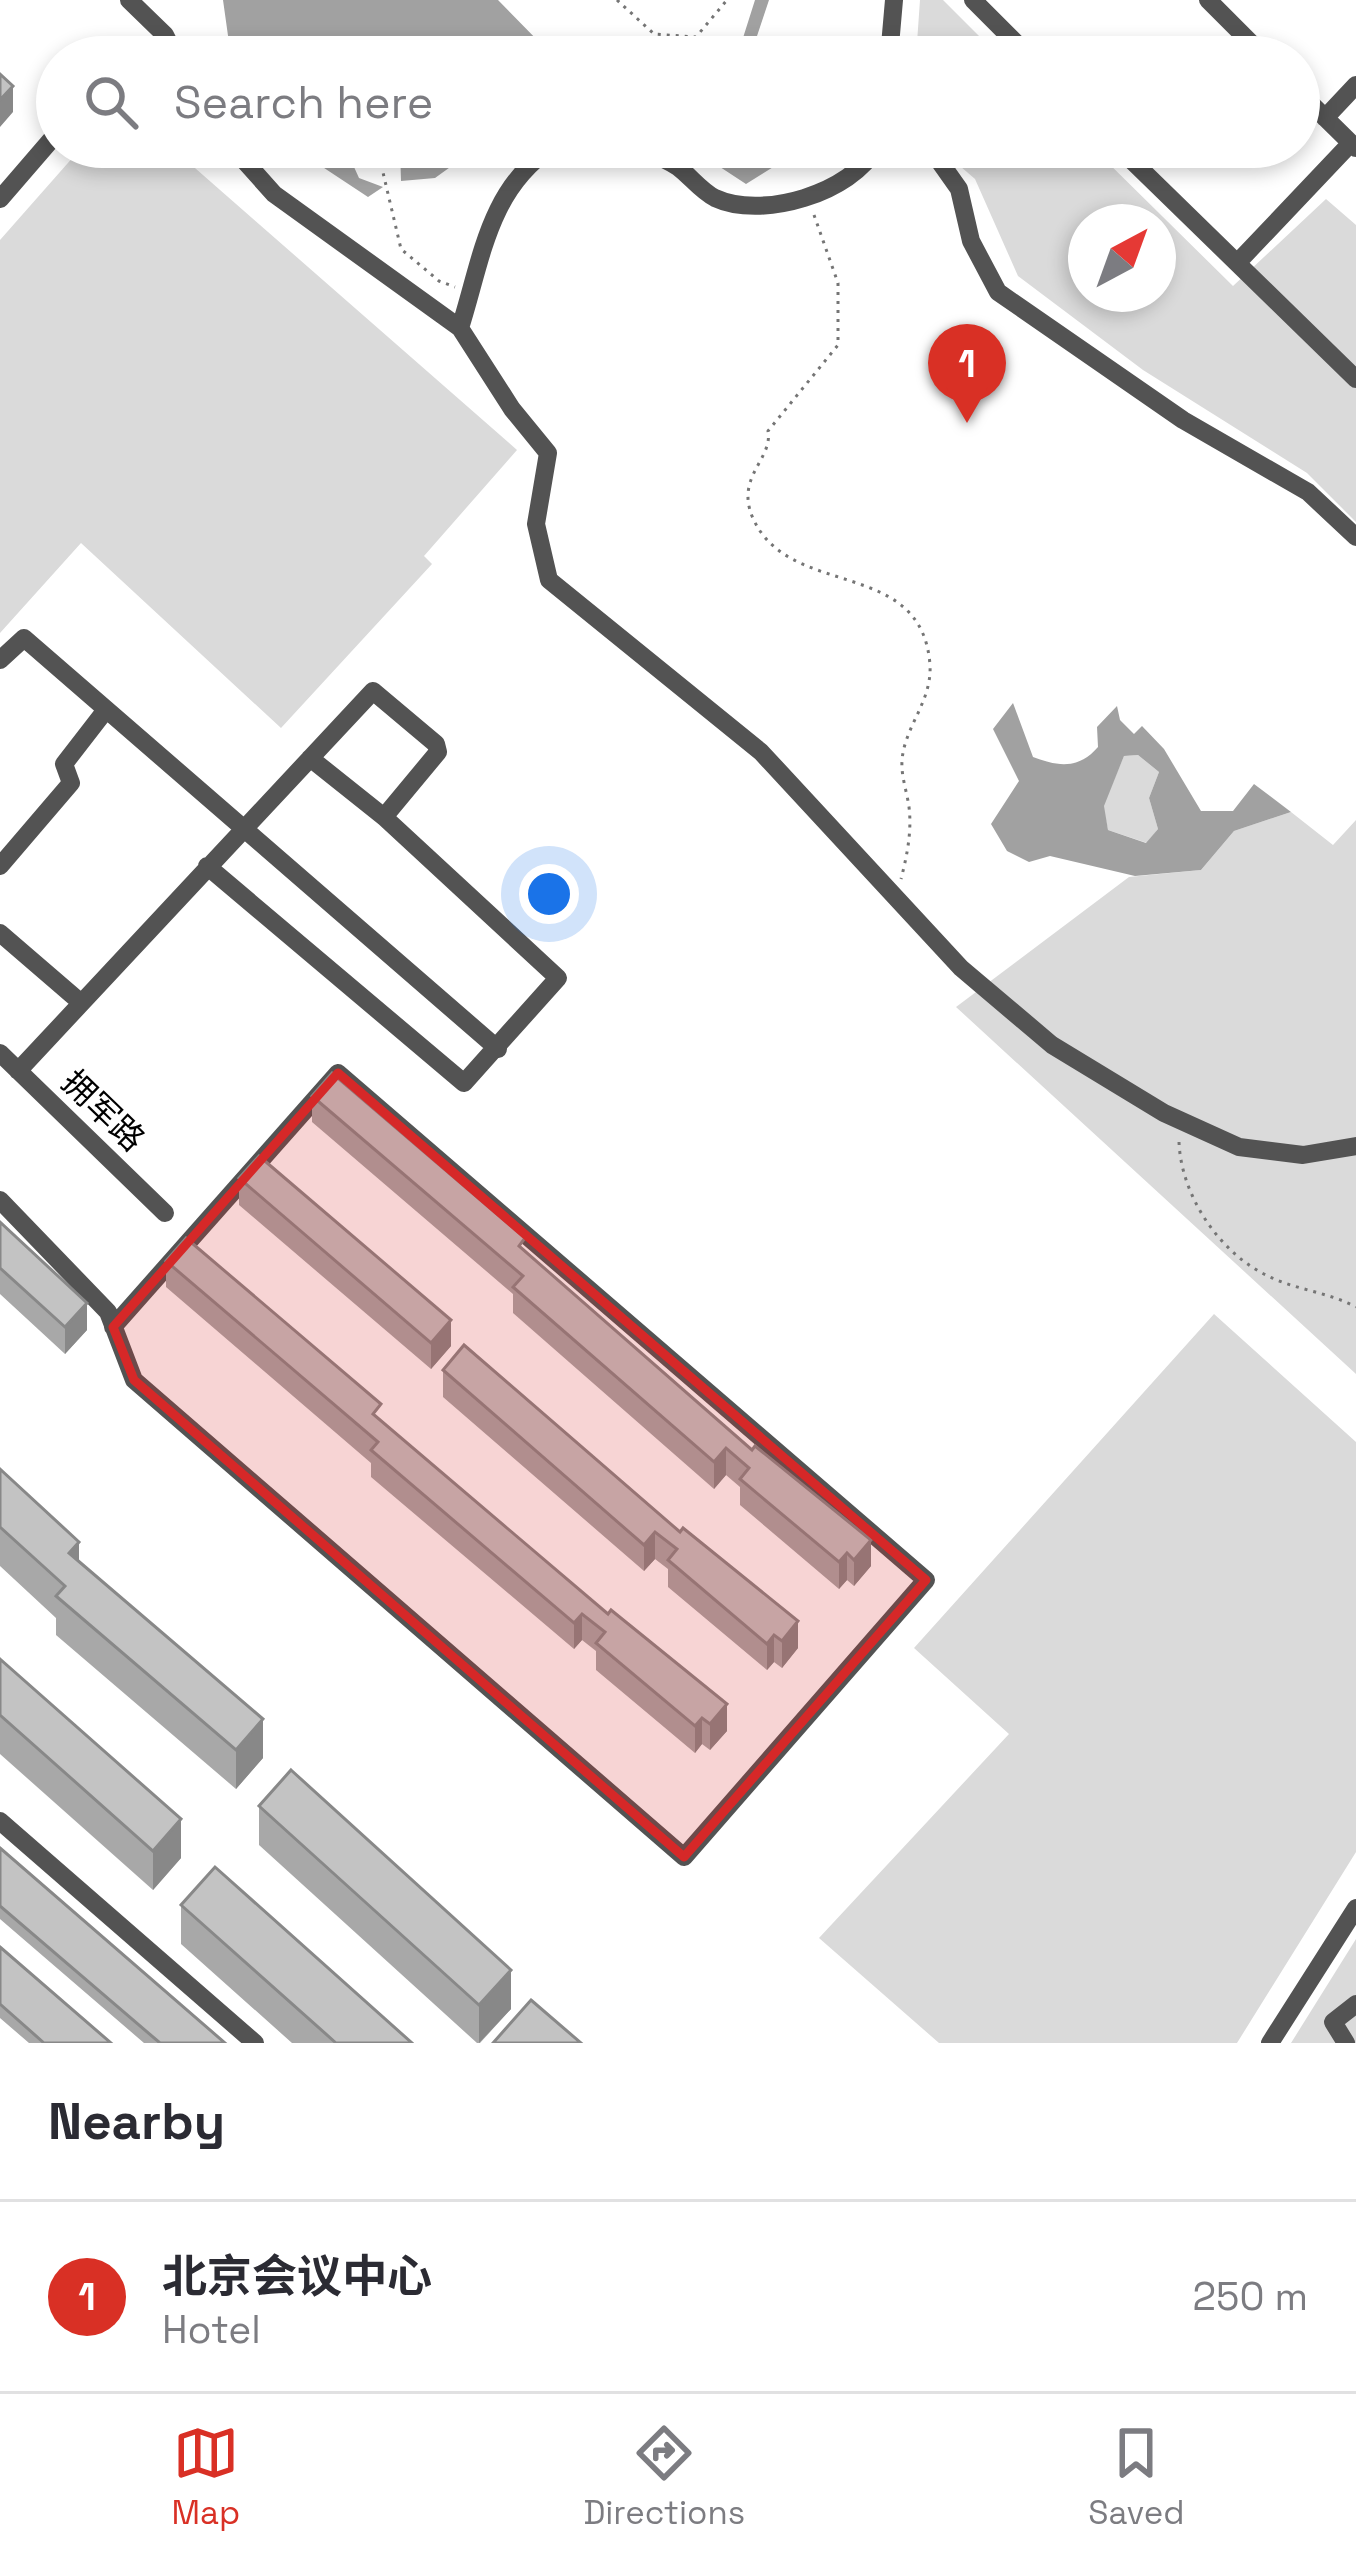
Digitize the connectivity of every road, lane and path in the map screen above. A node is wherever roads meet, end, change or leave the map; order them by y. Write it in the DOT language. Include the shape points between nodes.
graph roads {
  1 [pos="128,0"];
  2 [pos="617,0"];
  3 [pos="727,0"];
  4 [pos="894,0"];
  5 [pos="973,0"];
  6 [pos="1208,0"];
  7 [pos="166,36"];
  8 [pos="675,36"];
  9 [pos="698,36"];
  10 [pos="891,36"];
  11 [pos="1009,36"];
  12 [pos="1244,36"];
  13 [pos="1356,85"];
  14 [pos="1320,113"];
  15 [pos="1325,118"];
  16 [pos="1354,146"];
  17 [pos="36,157"];
  18 [pos="251,168"];
  19 [pos="382,168"];
  20 [pos="520,168"];
  21 [pos="679,168"];
  22 [pos="854,168"];
  23 [pos="944,168"];
  24 [pos="1140,168"];
  25 [pos="805,198"];
  26 [pos="0,199"];
  27 [pos="1239,261"];
  28 [pos="471,293"];
  29 [pos="460,328"];
  30 [pos="1356,379"];
  31 [pos="1356,537"];
  32 [pos="0,660"];
  33 [pos="105,711"];
  34 [pos="310,758"];
  35 [pos="385,817"];
  36 [pos="242,826"];
  37 [pos="0,866"];
  38 [pos="207,866"];
  39 [pos="893,896"];
  40 [pos="0,933"];
  41 [pos="79,1001"];
  42 [pos="498,1048"];
  43 [pos="0,1053"];
  44 [pos="18,1071"];
  45 [pos="1178,1119"];
  46 [pos="1356,1146"];
  47 [pos="0,1200"];
  48 [pos="165,1213"];
  49 [pos="1356,1307"];
  50 [pos="113,1327"];
  51 [pos="0,1821"];
  52 [pos="1356,1908"];
  53 [pos="1356,2004"];
  54 [pos="255,2043"];
  55 [pos="1270,2043"];
  56 [pos="1346,2043"];
  1 -- 7 [label="street"];
  2 -- 8 [label="path" via="654,34"];
  3 -- 9 [label="path"];
  4 -- 10 [label="street"];
  5 -- 11 [label="street"];
  6 -- 12 [label="street"];
  13 -- 15 [label="street"];
  14 -- 15 [label="street"];
  15 -- 16 [label="street"];
  16 -- 27 [label="street"];
  17 -- 26 [label="street"];
  18 -- 29 [label="street" via="274,194"];
  19 -- 28 [label="path" via="401,250 440,281"];
  20 -- 28 [label="street" via="496,208"];
  21 -- 25 [label="street" via="715,199 764,205"];
  22 -- 25 [label="street"];
  23 -- 31 [label="street" via="998,292 1183,420 1308,493"];
  24 -- 27 [label="street"];
  25 -- 39 [label="path" via="838,283 838,345 768,431 747,488 751,514 785,558 872,584 920,632 930,663 928,696 904,747 909,844"];
  27 -- 30 [label="street"];
  28 -- 29 [label="street"];
  29 -- 39 [label="street" via="548,453 536,524 549,580 761,752"];
  32 -- 33 [label="street" via="24,638"];
  33 -- 36 [label="street"];
  33 -- 37 [label="street" via="64,764 71,784"];
  34 -- 35 [label="street"];
  34 -- 35 [label="street" via="373,691 386,697 438,752"];
  34 -- 36 [label="street"];
  35 -- 42 [label="street" via="557,978"];
  36 -- 38 [label="street"];
  36 -- 42 [label="street"];
  38 -- 41 [label="street"];
  38 -- 42 [label="street" via="464,1083"];
  39 -- 45 [label="street" via="1052,1046"];
  40 -- 41 [label="street"];
  41 -- 44 [label="street"];
  43 -- 44 [label="street, 拥军路"];
  44 -- 48 [label="street, 拥军路"];
  45 -- 46 [label="street" via="1239,1147 1303,1155"];
  45 -- 49 [label="path" via="1186,1183 1226,1245 1268,1276"];
  47 -- 50 [label="street" via="74,1273"];
  50 -- 50 [label="street" via="338,1072 926,1580 684,1857 134,1380"];
  51 -- 54 [label="street"];
  52 -- 55 [label="street"];
  53 -- 56 [label="street" via="1333,2022"];
}
